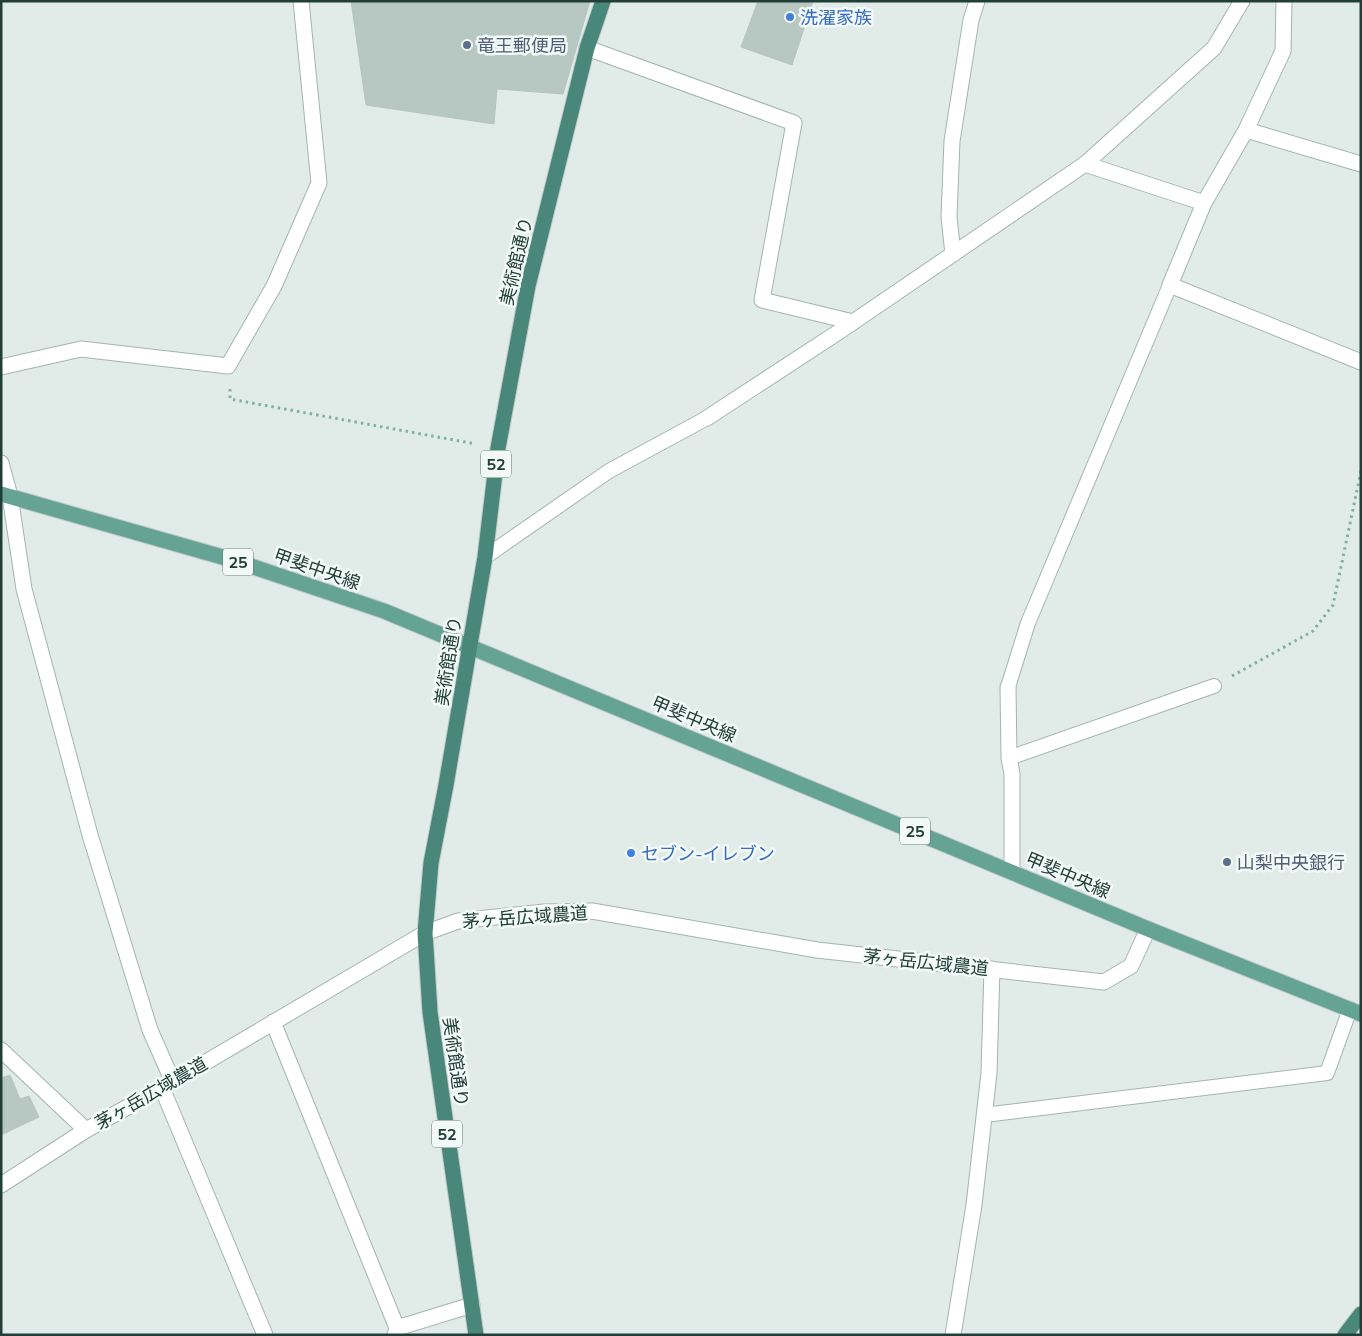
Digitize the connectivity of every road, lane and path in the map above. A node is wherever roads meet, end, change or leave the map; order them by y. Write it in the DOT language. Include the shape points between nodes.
graph roads {
  1 [pos="301,1"];
  2 [pos="603,1"];
  3 [pos="977,1"];
  4 [pos="1242,1"];
  5 [pos="1284,1"];
  6 [pos="587,48"];
  7 [pos="1246,130"];
  8 [pos="1085,164"];
  9 [pos="1361,164"];
  10 [pos="1204,203"];
  11 [pos="953,254"];
  12 [pos="1170,285"];
  13 [pos="853,322"];
  14 [pos="1361,362"];
  15 [pos="228,366"];
  16 [pos="1,367"];
  17 [pos="707,418"];
  18 [pos="498,448"];
  19 [pos="1,463"];
  20 [pos="1361,471"];
  21 [pos="6,495"];
  22 [pos="485,557"];
  23 [pos="470,646"];
  24 [pos="1214,686"];
  25 [pos="1008,687"];
  26 [pos="1009,758"];
  27 [pos="1012,871"];
  28 [pos="1148,929"];
  29 [pos="425,933"];
  30 [pos="992,969"];
  31 [pos="1355,1011"];
  32 [pos="273,1022"];
  33 [pos="1,1050"];
  34 [pos="167,1085"];
  35 [pos="984,1116"];
  36 [pos="86,1130"];
  37 [pos="1,1185"];
  38 [pos="472,1305"];
  39 [pos="1361,1314"];
  40 [pos="396,1331"];
  41 [pos="265,1335"];
  42 [pos="476,1335"];
  43 [pos="953,1335"];
  44 [pos="1345,1335"];
  1 -- 15 [label="street" via="319,184 274,286"];
  2 -- 6 [label="highway, 美術館通り / 52"];
  3 -- 11 [label="street" via="971,20 952,141 949,217"];
  4 -- 8 [label="street" via="1214,48"];
  5 -- 7 [label="street" via="1283,52"];
  6 -- 13 [label="street" via="794,123 762,300"];
  6 -- 18 [label="highway, 美術館通り / 52" via="528,286"];
  7 -- 9 [label="street"];
  7 -- 10 [label="street"];
  8 -- 10 [label="street"];
  8 -- 11 [label="street"];
  10 -- 12 [label="street"];
  11 -- 13 [label="street"];
  12 -- 14 [label="street"];
  12 -- 25 [label="lane" via="1028,623"];
  13 -- 17 [label="street"];
  15 -- 16 [label="street" via="81,348"];
  15 -- 18 [label="path" via="230,398"];
  17 -- 22 [label="lane" via="609,471"];
  18 -- 22 [label="highway, 美術館通り / 52"];
  19 -- 21 [label="street"];
  20 -- 24 [label="path" via="1333,605 1313,631"];
  21 -- 23 [label="main road, 甲斐中央線 / 25" via="233,560 384,611"];
  21 -- 34 [label="street" via="24,589 90,835"];
  22 -- 23 [label="highway, 美術館通り / 52"];
  23 -- 27 [label="main road, 甲斐中央線 / 25"];
  23 -- 29 [label="highway, 美術館通り / 52" via="430,862"];
  24 -- 26 [label="lane"];
  25 -- 26 [label="street"];
  26 -- 27 [label="street" via="1012,774"];
  27 -- 28 [label="main road, 甲斐中央線 / 25"];
  28 -- 30 [label="street, 茅ヶ岳広域農道" via="1131,966 1104,982"];
  28 -- 31 [label="main road, 甲斐中央線 / 25"];
  29 -- 30 [label="street, 茅ヶ岳広域農道" via="458,921 544,912 592,911 817,950"];
  29 -- 32 [label="street, 茅ヶ岳広域農道"];
  29 -- 38 [label="highway, 美術館通り / 52" via="430,1012"];
  30 -- 35 [label="street" via="989,1073"];
  31 -- 35 [label="lane" via="1327,1073"];
  32 -- 34 [label="street, 茅ヶ岳広域農道"];
  32 -- 40 [label="street"];
  33 -- 36 [label="street"];
  34 -- 36 [label="street, 茅ヶ岳広域農道"];
  34 -- 41 [label="street"];
  35 -- 43 [label="street" via="974,1205"];
  36 -- 37 [label="street, 茅ヶ岳広域農道"];
  38 -- 40 [label="street"];
  38 -- 42 [label="highway, 美術館通り / 52"];
  39 -- 44 [label="highway"];
}
